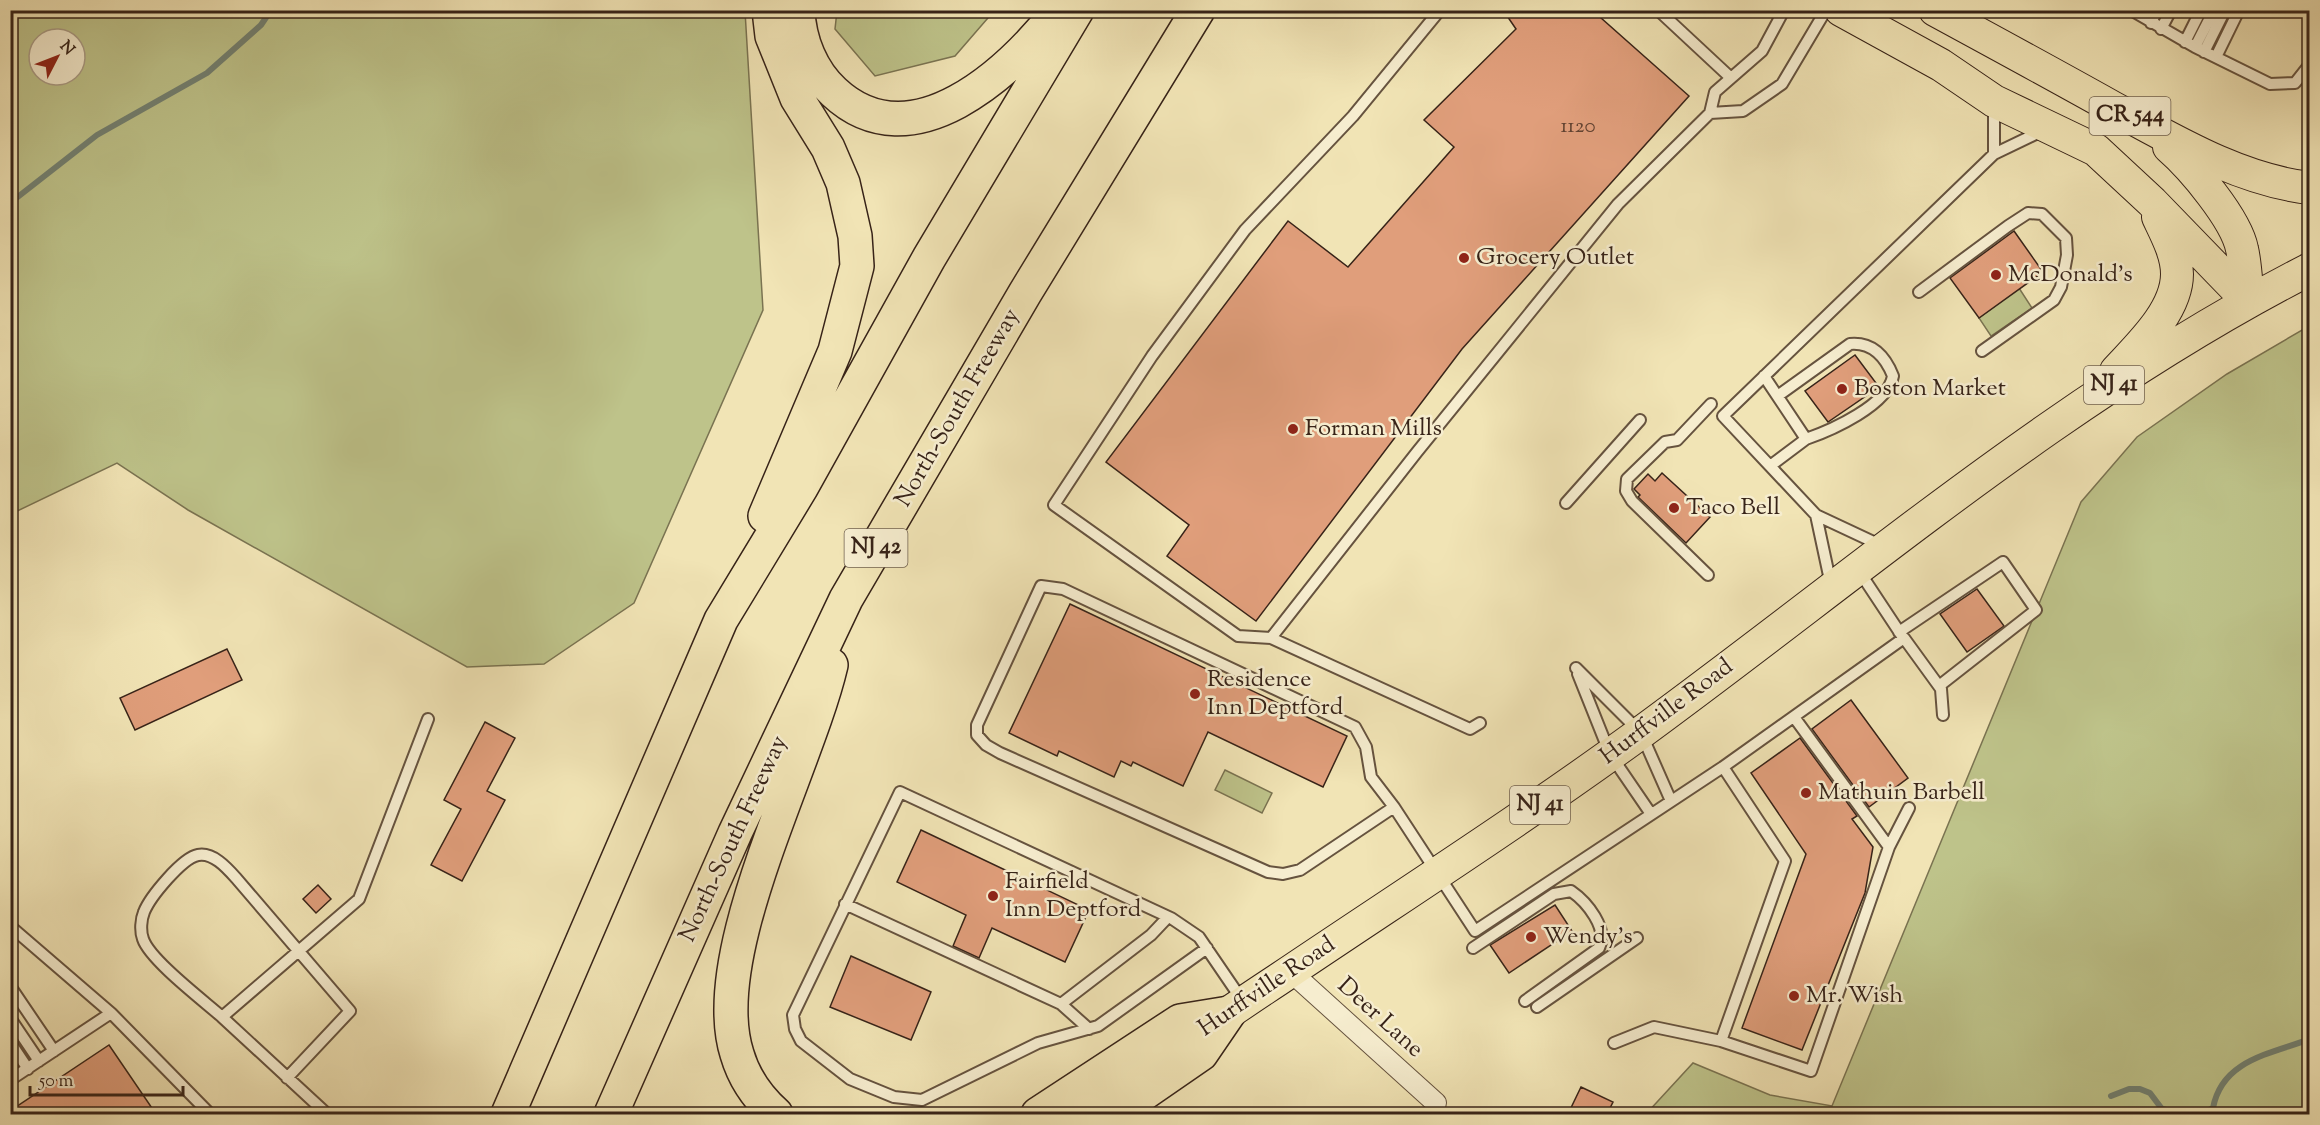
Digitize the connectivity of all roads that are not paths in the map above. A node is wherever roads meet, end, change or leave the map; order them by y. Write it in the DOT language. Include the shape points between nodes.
graph roads {
  1 [pos="769,10"];
  2 [pos="798,10"];
  3 [pos="1059,10"];
  4 [pos="1077,10"];
  5 [pos="1198,10"];
  6 [pos="1440,10"];
  7 [pos="1658,10"];
  8 [pos="1784,10"];
  9 [pos="1826,10"];
  10 [pos="1841,10"];
  11 [pos="1935,10"];
  12 [pos="2131,10"];
  13 [pos="2157,10"];
  14 [pos="2171,10"];
  15 [pos="2200,10"];
  16 [pos="2214,10"];
  17 [pos="2225,10"];
  18 [pos="2239,10"];
  19 [pos="2150,20"];
  20 [pos="2195,47"];
  21 [pos="2216,57"];
  22 [pos="2310,64"];
  23 [pos="1731,78"];
  24 [pos="1994,101"];
  25 [pos="1710,113"];
  26 [pos="2138,121"];
  27 [pos="2050,128"];
  28 [pos="1994,154"];
  29 [pos="2310,188"];
  30 [pos="2152,202"];
  31 [pos="2310,269"];
  32 [pos="1918,292"];
  33 [pos="2248,301"];
  34 [pos="1982,351"];
  35 [pos="1764,376"];
  36 [pos="1779,395"];
  37 [pos="2093,398"];
  38 [pos="1711,404"];
  39 [pos="1640,420"];
  40 [pos="1806,439"];
  41 [pos="1770,466"];
  42 [pos="1566,503"];
  43 [pos="1816,515"];
  44 [pos="1885,547"];
  45 [pos="1857,569"];
  46 [pos="1708,575"];
  47 [pos="1832,588"];
  48 [pos="846,598"];
  49 [pos="721,620"];
  50 [pos="1902,635"];
  51 [pos="1271,638"];
  52 [pos="1939,686"];
  53 [pos="1943,715"];
  54 [pos="1794,717"];
  55 [pos="428,719"];
  56 [pos="1480,723"];
  57 [pos="1641,733"];
  58 [pos="1610,754"];
  59 [pos="1724,767"];
  60 [pos="1671,801"];
  61 [pos="1394,807"];
  62 [pos="1909,807"];
  63 [pos="1651,814"];
  64 [pos="1889,848"];
  65 [pos="1437,874"];
  66 [pos="845,904"];
  67 [pos="1168,917"];
  68 [pos="12,929"];
  69 [pos="1637,938"];
  70 [pos="1207,948"];
  71 [pos="1473,948"];
  72 [pos="298,951"];
  73 [pos="1290,971"];
  74 [pos="10,986"];
  75 [pos="1525,1001"];
  76 [pos="1061,1004"];
  77 [pos="1537,1007"];
  78 [pos="1236,1008"];
  79 [pos="111,1013"];
  80 [pos="222,1017"];
  81 [pos="10,1018"];
  82 [pos="1089,1029"];
  83 [pos="1720,1041"];
  84 [pos="10,1042"];
  85 [pos="1614,1043"];
  86 [pos="54,1051"];
  87 [pos="39,1061"];
  88 [pos="28,1069"];
  89 [pos="12,1075"];
  90 [pos="287,1078"];
  91 [pos="1440,1109"];
  92 [pos="210,1114"];
  93 [pos="327,1114"];
  94 [pos="508,1114"];
  95 [pos="611,1114"];
  96 [pos="776,1114"];
  97 [pos="1038,1114"];
  98 [pos="1081,1114"];
  99 [pos="1114,1114"];
  1 -- 49 [label="highway" via="772,36 797,99 828,148 843,183 855,236 857,266 835,351"];
  2 -- 3 [label="highway" via="805,48 817,75 843,101 861,112 908,118 939,111 1002,72"];
  4 -- 49 [label="highway" via="929,258 801,489"];
  5 -- 48 [label="highway, North-South Freeway / NJ 42" via="1025,293"];
  6 -- 51 [label="lane" via="1353,116 1245,230 1152,356 1054,504 1238,636"];
  7 -- 23 [label="lane"];
  8 -- 23 [label="lane" via="1762,51"];
  9 -- 25 [label="lane" via="1782,84 1743,111"];
  10 -- 24 [label="main road, CR 544" via="1941,65"];
  11 -- 26 [label="main road, CR 544"];
  12 -- 19 [label="lane"];
  13 -- 19 [label="lane"];
  14 -- 19 [label="lane"];
  15 -- 20 [label="lane"];
  16 -- 20 [label="lane"];
  17 -- 20 [label="lane"];
  18 -- 21 [label="lane"];
  19 -- 20 [label="lane"];
  20 -- 21 [label="lane"];
  21 -- 22 [label="lane" via="2270,84 2295,82"];
  23 -- 25 [label="lane" via="1715,92"];
  24 -- 27 [label="main road, CR 544"];
  24 -- 28 [label="lane"];
  25 -- 51 [label="lane" via="1612,212"];
  26 -- 29 [label="main road, CR 544" via="2232,167 2294,187"];
  26 -- 33 [label="main road" via="2189,164 2218,202 2242,247"];
  27 -- 28 [label="lane"];
  27 -- 30 [label="main road, CR 544" via="2096,150"];
  28 -- 35 [label="lane"];
  30 -- 33 [label="main road, CR 544"];
  30 -- 37 [label="main road" via="2172,248 2177,275 2165,315"];
  31 -- 33 [label="main road, NJ 41"];
  32 -- 34 [label="lane" via="2028,213 2042,214 2066,238 2061,287 2054,300"];
  33 -- 37 [label="main road, Hurffville Road / NJ 41"];
  35 -- 36 [label="lane"];
  35 -- 41 [label="lane" via="1724,416"];
  36 -- 40 [label="lane"];
  36 -- 40 [label="lane" via="1850,344 1863,343 1877,351 1888,365 1893,376 1886,393 1833,430"];
  37 -- 44 [label="main road, Hurffville Road / NJ 41"];
  38 -- 46 [label="lane" via="1677,440 1665,442 1627,479 1626,491"];
  39 -- 42 [label="lane"];
  40 -- 41 [label="lane"];
  41 -- 43 [label="lane"];
  43 -- 44 [label="lane"];
  43 -- 47 [label="lane"];
  44 -- 45 [label="main road, Hurffville Road / NJ 41"];
  45 -- 47 [label="main road, Hurffville Road / NJ 41"];
  45 -- 50 [label="lane"];
  47 -- 57 [label="main road, Hurffville Road / NJ 41"];
  48 -- 95 [label="highway, North-South Freeway / NJ 42" via="735,833"];
  48 -- 96 [label="highway" via="822,702 737,951 731,1014 736,1053 751,1086"];
  49 -- 94 [label="highway"];
  50 -- 52 [label="lane"];
  50 -- 52 [label="lane" via="2003,562 2036,610"];
  50 -- 54 [label="lane"];
  51 -- 56 [label="lane" via="1470,729"];
  52 -- 53 [label="lane"];
  54 -- 59 [label="lane"];
  54 -- 64 [label="lane"];
  55 -- 72 [label="lane" via="359,898"];
  57 -- 58 [label="main road, Hurffville Road / NJ 41"];
  57 -- 58 [label="lane" via="1576,668"];
  57 -- 60 [label="lane"];
  58 -- 63 [label="lane"];
  58 -- 65 [label="main road, Hurffville Road / NJ 41"];
  59 -- 60 [label="lane"];
  59 -- 83 [label="lane" via="1785,861"];
  60 -- 63 [label="lane"];
  61 -- 61 [label="lane" via="1300,870 1268,872 1000,753 977,735 977,725 1041,586 1063,589 1355,727 1366,747 1371,777"];
  61 -- 65 [label="lane"];
  62 -- 64 [label="lane"];
  63 -- 65 [label="lane" via="1475,931"];
  64 -- 83 [label="lane" via="1811,1071"];
  65 -- 73 [label="main road, Hurffville Road / NJ 41"];
  66 -- 67 [label="lane" via="900,792"];
  66 -- 76 [label="lane"];
  66 -- 82 [label="lane" via="793,1016 801,1041 850,1079 894,1097 922,1100 1038,1042"];
  67 -- 70 [label="lane" via="1192,931"];
  67 -- 76 [label="lane" via="1151,935"];
  68 -- 79 [label="lane"];
  69 -- 77 [label="lane"];
  70 -- 78 [label="lane"];
  70 -- 82 [label="lane"];
  71 -- 75 [label="lane" via="1554,894 1571,891 1579,896 1602,930 1599,948"];
  72 -- 80 [label="lane"];
  72 -- 80 [label="lane" via="221,863 198,855 176,869 144,911 143,939 157,959"];
  72 -- 90 [label="lane" via="350,1011"];
  73 -- 78 [label="main road, Hurffville Road / NJ 41"];
  73 -- 91 [label="street, Deer Lane"];
  74 -- 86 [label="lane"];
  76 -- 82 [label="lane"];
  78 -- 97 [label="highway" via="1180,1021"];
  78 -- 98 [label="main road, Hurffville Road / NJ 41"];
  78 -- 99 [label="highway" via="1201,1054"];
  79 -- 86 [label="lane"];
  79 -- 92 [label="lane"];
  80 -- 90 [label="lane"];
  81 -- 87 [label="lane"];
  83 -- 85 [label="lane" via="1654,1027"];
  84 -- 88 [label="lane"];
  86 -- 87 [label="lane"];
  87 -- 88 [label="lane"];
  88 -- 89 [label="lane"];
  90 -- 93 [label="lane"];
}
